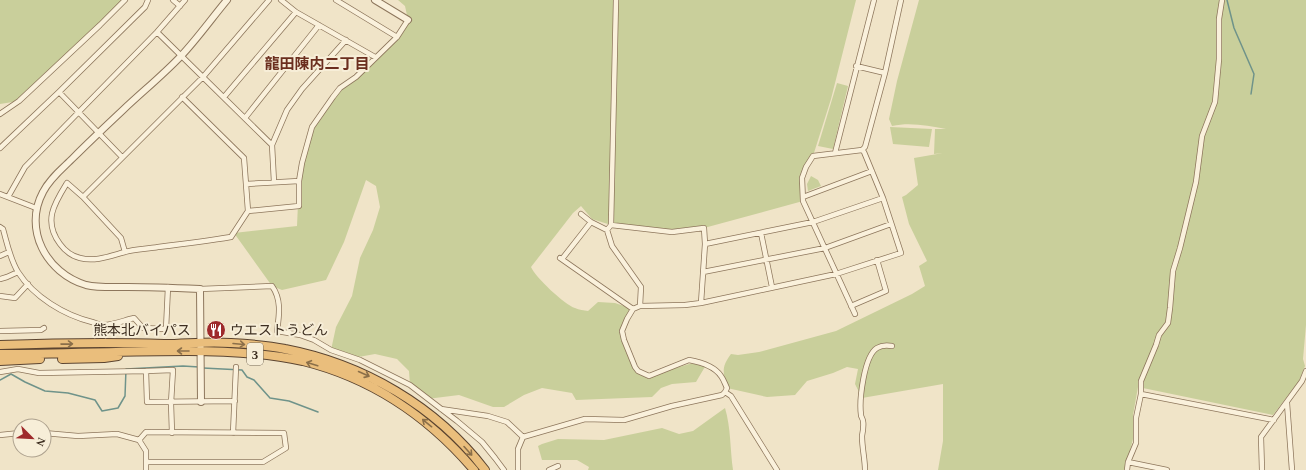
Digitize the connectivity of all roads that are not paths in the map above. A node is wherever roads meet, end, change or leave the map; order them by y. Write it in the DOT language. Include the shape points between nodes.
graph roads {
  1 [pos="125,0"];
  2 [pos="148,0"];
  3 [pos="173,0"];
  4 [pos="185,0"];
  5 [pos="227,0"];
  6 [pos="269,0"];
  7 [pos="281,0"];
  8 [pos="337,0"];
  9 [pos="375,0"];
  10 [pos="616,0"];
  11 [pos="874,0"];
  12 [pos="901,0"];
  13 [pos="1222,0"];
  14 [pos="180,6"];
  15 [pos="296,12"];
  16 [pos="408,20"];
  17 [pos="319,25"];
  18 [pos="157,32"];
  19 [pos="397,37"];
  20 [pos="346,40"];
  21 [pos="181,56"];
  22 [pos="375,57"];
  23 [pos="856,66"];
  24 [pos="885,73"];
  25 [pos="202,76"];
  26 [pos="59,92"];
  27 [pos="182,97"];
  28 [pos="224,97"];
  29 [pos="79,112"];
  30 [pos="0,114"];
  31 [pos="245,118"];
  32 [pos="99,133"];
  33 [pos="272,145"];
  34 [pos="0,148"];
  35 [pos="862,150"];
  36 [pos="835,153"];
  37 [pos="122,157"];
  38 [pos="872,171"];
  39 [pos="299,181"];
  40 [pos="274,182"];
  41 [pos="246,184"];
  42 [pos="0,194"];
  43 [pos="8,197"];
  44 [pos="83,197"];
  45 [pos="803,197"];
  46 [pos="883,198"];
  47 [pos="36,208"];
  48 [pos="248,211"];
  49 [pos="581,214"];
  50 [pos="591,222"];
  51 [pos="813,222"];
  52 [pos="891,224"];
  53 [pos="611,225"];
  54 [pos="0,227"];
  55 [pos="607,230"];
  56 [pos="762,233"];
  57 [pos="705,244"];
  58 [pos="825,248"];
  59 [pos="9,252"];
  60 [pos="125,252"];
  61 [pos="0,256"];
  62 [pos="767,259"];
  63 [pos="877,260"];
  64 [pos="18,272"];
  65 [pos="703,272"];
  66 [pos="836,274"];
  67 [pos="0,278"];
  68 [pos="28,284"];
  69 [pos="168,287"];
  70 [pos="200,288"];
  71 [pos="772,288"];
  72 [pos="0,296"];
  73 [pos="701,303"];
  74 [pos="640,306"];
  75 [pos="851,306"];
  76 [pos="633,309"];
  77 [pos="855,314"];
  78 [pos="44,328"];
  79 [pos="0,331"];
  80 [pos="0,341"];
  81 [pos="48,344"];
  82 [pos="0,345"];
  83 [pos="892,346"];
  84 [pos="200,347"];
  85 [pos="147,352"];
  86 [pos="0,354"];
  87 [pos="0,361"];
  88 [pos="236,367"];
  89 [pos="146,371"];
  90 [pos="1306,371"];
  91 [pos="0,372"];
  92 [pos="1304,382"];
  93 [pos="725,392"];
  94 [pos="1141,394"];
  95 [pos="235,401"];
  96 [pos="200,402"];
  97 [pos="172,403"];
  98 [pos="1287,403"];
  99 [pos="439,409"];
  100 [pos="1274,420"];
  101 [pos="172,433"];
  102 [pos="233,433"];
  103 [pos="12,434"];
  104 [pos="52,434"];
  105 [pos="0,435"];
  106 [pos="523,437"];
  107 [pos="139,440"];
  108 [pos="146,462"];
  109 [pos="1128,462"];
  110 [pos="558,466"];
  111 [pos="146,470"];
  112 [pos="474,470"];
  113 [pos="485,470"];
  114 [pos="504,470"];
  115 [pos="518,470"];
  116 [pos="549,470"];
  117 [pos="777,470"];
  118 [pos="865,470"];
  119 [pos="1127,470"];
  120 [pos="1167,470"];
  121 [pos="1262,470"];
  122 [pos="1292,470"];
  1 -- 30 [label="street" via="19,101"];
  2 -- 26 [label="street" via="145,7"];
  3 -- 14 [label="street"];
  4 -- 14 [label="street"];
  5 -- 21 [label="street"];
  6 -- 25 [label="street"];
  7 -- 15 [label="street"];
  8 -- 19 [label="street"];
  9 -- 16 [label="street"];
  10 -- 53 [label="street"];
  11 -- 23 [label="street"];
  12 -- 24 [label="street"];
  13 -- 94 [label="street" via="1215,102 1202,136 1196,182 1173,272 1168,323 1159,335 1144,374"];
  14 -- 18 [label="street"];
  15 -- 17 [label="street"];
  15 -- 28 [label="street"];
  16 -- 19 [label="street"];
  17 -- 20 [label="street"];
  17 -- 31 [label="street"];
  18 -- 21 [label="street"];
  18 -- 29 [label="street"];
  19 -- 22 [label="street"];
  20 -- 22 [label="street"];
  20 -- 33 [label="street" via="287,110"];
  21 -- 25 [label="street"];
  21 -- 32 [label="street"];
  22 -- 39 [label="street" via="356,77 340,88 312,127"];
  23 -- 24 [label="street"];
  23 -- 36 [label="street"];
  24 -- 35 [label="street" via="865,147"];
  25 -- 27 [label="street"];
  25 -- 28 [label="street"];
  26 -- 29 [label="street"];
  26 -- 34 [label="street"];
  27 -- 37 [label="street"];
  27 -- 41 [label="street" via="244,158"];
  28 -- 31 [label="street"];
  29 -- 32 [label="street"];
  29 -- 43 [label="street" via="25,167"];
  31 -- 33 [label="street"];
  32 -- 37 [label="street"];
  32 -- 47 [label="street" via="54,177"];
  33 -- 40 [label="street"];
  35 -- 36 [label="street"];
  35 -- 38 [label="street"];
  36 -- 45 [label="street" via="813,156 808,162 802,178"];
  37 -- 44 [label="street"];
  38 -- 45 [label="street"];
  38 -- 46 [label="street"];
  39 -- 40 [label="street"];
  39 -- 48 [label="street" via="299,206"];
  40 -- 41 [label="street"];
  41 -- 48 [label="street"];
  42 -- 43 [label="street"];
  43 -- 47 [label="street"];
  44 -- 60 [label="street" via="121,238"];
  44 -- 60 [label="street" via="67,183 56,201 52,226 58,241 67,252 79,258 98,258"];
  45 -- 51 [label="street"];
  46 -- 51 [label="street"];
  46 -- 52 [label="street"];
  47 -- 69 [label="street" via="36,234 42,249 54,265 69,277 90,286"];
  48 -- 60 [label="street" via="231,237"];
  49 -- 50 [label="street"];
  50 -- 55 [label="street"];
  50 -- 76 [label="street" via="561,259"];
  51 -- 56 [label="street"];
  51 -- 58 [label="street"];
  52 -- 58 [label="street"];
  52 -- 63 [label="street" via="901,253"];
  53 -- 55 [label="street"];
  53 -- 57 [label="street" via="672,232 704,228"];
  54 -- 59 [label="street" via="3,229"];
  55 -- 74 [label="street" via="612,246 641,287"];
  56 -- 57 [label="street"];
  56 -- 62 [label="street"];
  57 -- 65 [label="street"];
  58 -- 62 [label="street"];
  58 -- 66 [label="street"];
  59 -- 61 [label="street"];
  59 -- 64 [label="street"];
  62 -- 65 [label="street"];
  62 -- 71 [label="street"];
  63 -- 66 [label="street"];
  63 -- 75 [label="street" via="886,290"];
  64 -- 67 [label="street"];
  64 -- 68 [label="street"];
  65 -- 73 [label="street"];
  66 -- 71 [label="street"];
  66 -- 75 [label="street"];
  68 -- 69 [label="street" via="50,303 80,319 104,325 134,318 144,328 166,329"];
  68 -- 72 [label="street" via="15,298"];
  69 -- 70 [label="street"];
  70 -- 84 [label="street"];
  70 -- 99 [label="street" via="272,286 280,307 277,331 314,340 331,350 385,372 410,385"];
  71 -- 73 [label="street"];
  73 -- 74 [label="street"];
  74 -- 76 [label="street"];
  75 -- 77 [label="street"];
  76 -- 93 [label="street" via="622,331 631,361 638,371 649,376 689,360 706,365 720,374 727,388"];
  78 -- 79 [label="street"];
  80 -- 81 [label="highway"];
  81 -- 82 [label="highway, 熊本北バイパス / 3"];
  81 -- 84 [label="highway, 熊本北バイパス / 3, one-way"];
  83 -- 118 [label="street" via="878,347 870,355 865,368 861,415"];
  84 -- 85 [label="highway, 熊本北バイパス / 3, one-way"];
  84 -- 96 [label="street"];
  112 -- 84 [label="highway, 熊本北バイパス / 3, one-way" via="453,446 425,421 385,394 356,379 303,361"];
  84 -- 113 [label="highway, 熊本北バイパス / 3, one-way" via="228,343 283,348 328,360 379,380 443,424"];
  85 -- 86 [label="highway, 熊本北バイパス / 3"];
  85 -- 87 [label="highway" via="104,358"];
  88 -- 95 [label="street"];
  89 -- 91 [label="street" via="39,373 18,369"];
  89 -- 97 [label="street" via="147,402"];
  89 -- 97 [label="street" via="173,370"];
  90 -- 92 [label="street"];
  92 -- 98 [label="street"];
  93 -- 106 [label="street" via="722,395 624,420 585,419"];
  93 -- 117 [label="street" via="731,396"];
  94 -- 100 [label="street"];
  94 -- 109 [label="street" via="1136,418 1136,443"];
  95 -- 96 [label="street"];
  95 -- 102 [label="street"];
  96 -- 97 [label="street"];
  97 -- 101 [label="street"];
  98 -- 100 [label="street"];
  98 -- 122 [label="street"];
  99 -- 106 [label="street" via="488,416 507,422"];
  99 -- 114 [label="street" via="482,442"];
  100 -- 121 [label="street" via="1261,437"];
  101 -- 102 [label="street"];
  101 -- 107 [label="street" via="146,432"];
  102 -- 108 [label="street" via="284,433 286,448 264,462"];
  103 -- 105 [label="street"];
  104 -- 107 [label="street" via="78,436 117,434"];
  106 -- 115 [label="street" via="518,449"];
  107 -- 108 [label="street" via="146,451"];
  108 -- 111 [label="street"];
  109 -- 119 [label="street"];
  109 -- 120 [label="street"];
  110 -- 116 [label="street"];
}
